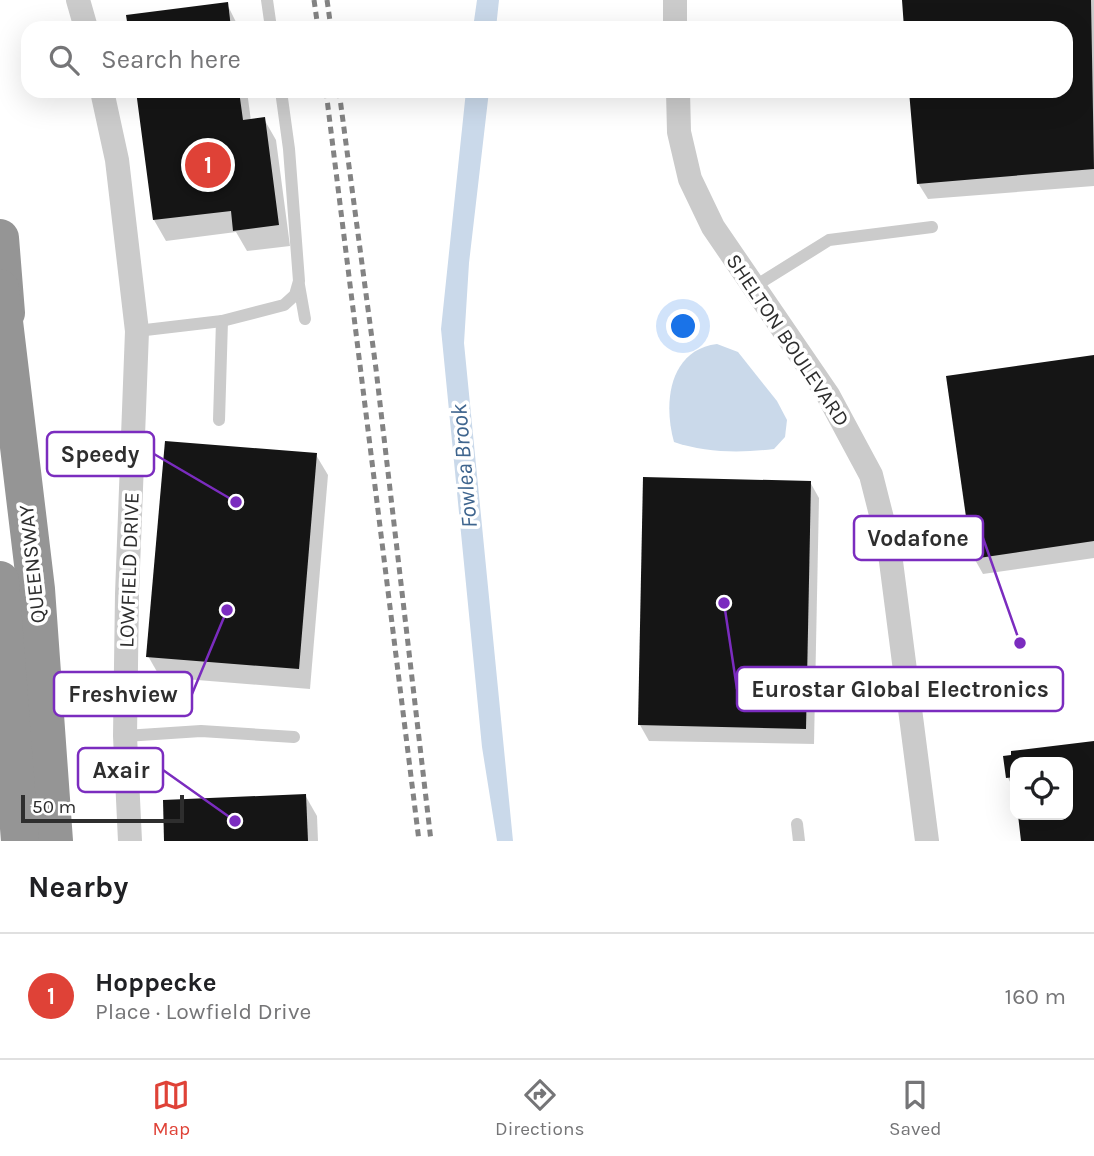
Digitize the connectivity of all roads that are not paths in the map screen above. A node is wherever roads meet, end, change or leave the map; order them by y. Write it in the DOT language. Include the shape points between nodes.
graph roads {
  1 [pos="78,0"];
  2 [pos="267,0"];
  3 [pos="676,0"];
  4 [pos="84,21"];
  5 [pos="270,21"];
  6 [pos="675,21"];
  7 [pos="104,98"];
  8 [pos="282,98"];
  9 [pos="678,98"];
  10 [pos="932,227"];
  11 [pos="0,238"];
  12 [pos="299,281"];
  13 [pos="0,288"];
  14 [pos="752,288"];
  15 [pos="305,319"];
  16 [pos="222,321"];
  17 [pos="137,331"];
  18 [pos="10,371"];
  19 [pos="219,421"];
  20 [pos="0,580"];
  21 [pos="125,736"];
  22 [pos="294,737"];
  23 [pos="797,824"];
  24 [pos="20,841"];
  25 [pos="54,841"];
  26 [pos="130,841"];
  27 [pos="799,841"];
  28 [pos="927,841"];
  1 -- 4 [label="street"];
  2 -- 5 [label="lane"];
  3 -- 6 [label="street"];
  7 -- 17 [label="street, LOWFIELD DRIVE" via="117,160"];
  8 -- 12 [label="lane"];
  9 -- 14 [label="street, SHELTON BOULEVARD" via="679,132 690,179 713,227"];
  10 -- 14 [label="lane" via="829,240"];
  11 -- 18 [label="highway"];
  12 -- 15 [label="lane"];
  12 -- 16 [label="lane" via="295,295 285,305"];
  13 -- 18 [label="highway, QUEENSWAY"];
  14 -- 28 [label="street, SHELTON BOULEVARD" via="828,395 871,475 889,546"];
  16 -- 17 [label="lane"];
  16 -- 19 [label="lane"];
  17 -- 21 [label="street, LOWFIELD DRIVE"];
  18 -- 25 [label="highway, QUEENSWAY" via="36,589"];
  20 -- 24 [label="highway, QUEENSWAY"];
  21 -- 22 [label="lane" via="201,731"];
  21 -- 26 [label="street, LOWFIELD DRIVE"];
  23 -- 27 [label="lane"];
}
